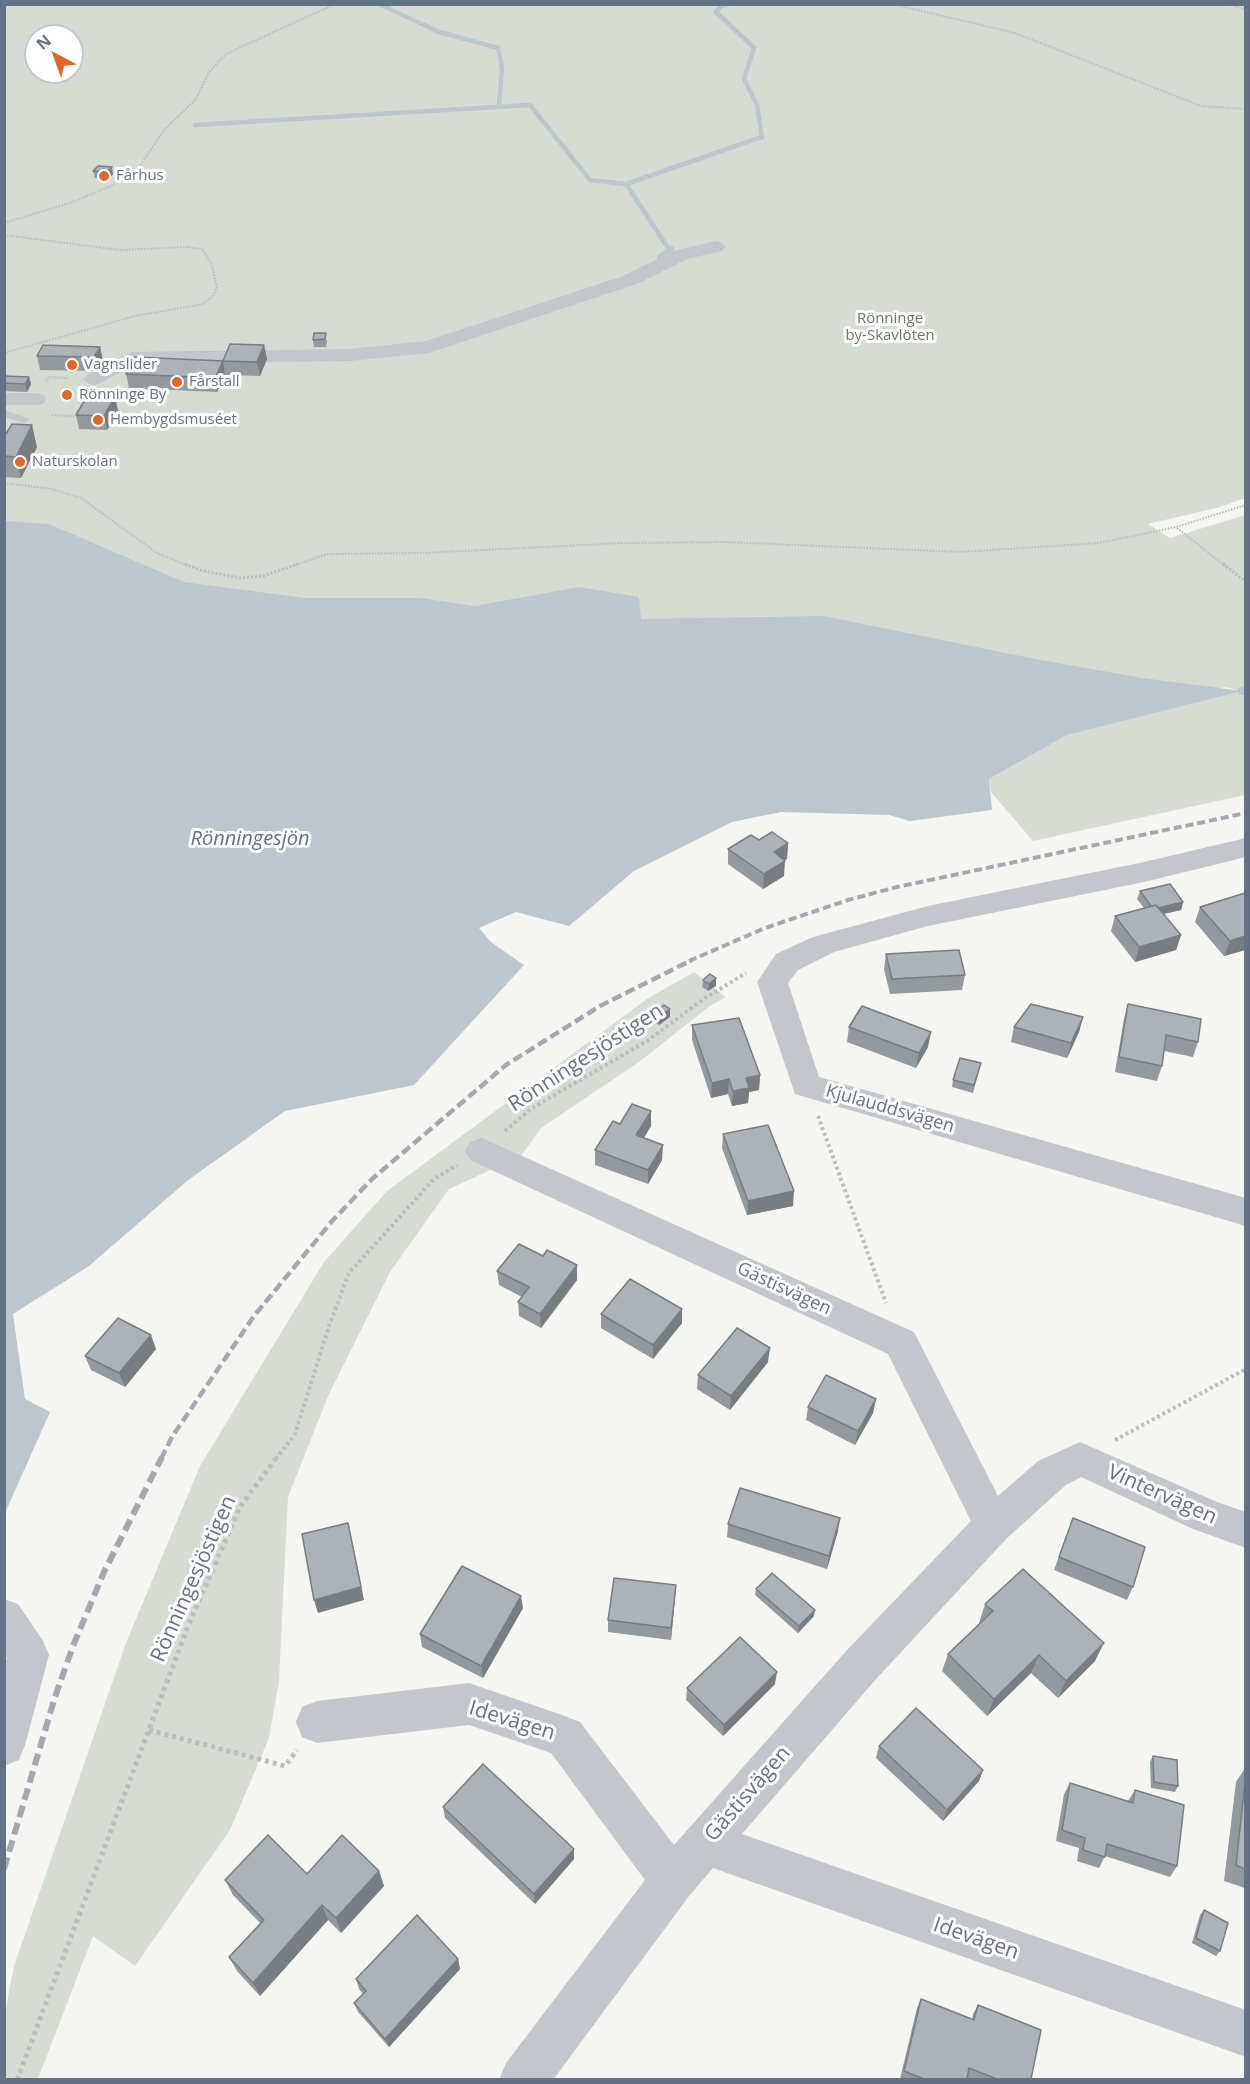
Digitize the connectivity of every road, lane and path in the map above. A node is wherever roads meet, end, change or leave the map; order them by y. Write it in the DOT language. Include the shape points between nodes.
graph roads {
  1 [pos="335,4"];
  2 [pos="892,4"];
  3 [pos="1228,4"];
  4 [pos="1245,10"];
  5 [pos="1245,109"];
  6 [pos="4,223"];
  7 [pos="4,235"];
  8 [pos="715,247"];
  9 [pos="4,353"];
  10 [pos="94,379"];
  11 [pos="4,399"];
  12 [pos="35,399"];
  13 [pos="4,413"];
  14 [pos="51,415"];
  15 [pos="86,417"];
  16 [pos="24,420"];
  17 [pos="4,483"];
  18 [pos="1245,505"];
  19 [pos="1176,527"];
  20 [pos="1245,582"];
  21 [pos="1245,848"];
  22 [pos="787,962"];
  23 [pos="806,1085"];
  24 [pos="482,1151"];
  25 [pos="1245,1212"];
  26 [pos="901,1343"];
  27 [pos="1245,1369"];
  28 [pos="1080,1459"];
  29 [pos="993,1525"];
  30 [pos="1245,1530"];
  31 [pos="4,1618"];
  32 [pos="317,1722"];
  33 [pos="149,1730"];
  34 [pos="4,1745"];
  35 [pos="706,1844"];
  36 [pos="673,1880"];
  37 [pos="1245,2034"];
  38 [pos="17,2079"];
  39 [pos="523,2079"];
  1 -- 6 [label="path" via="226,54 209,72 196,99 165,129 137,170 70,203"];
  2 -- 5 [label="path" via="1015,33 1201,106"];
  3 -- 4 [label="path"];
  7 -- 9 [label="path" via="120,250 186,246 202,249 212,265 217,288 203,304 135,316"];
  8 -- 10 [label="street" via="681,255 630,280 429,347 350,355 131,358"];
  11 -- 12 [label="street"];
  13 -- 16 [label="lane"];
  14 -- 15 [label="path"];
  17 -- 19 [label="path" via="52,489 81,498 157,553 200,570 240,578 262,576 327,554 725,542 961,552 1099,543"];
  18 -- 19 [label="path"];
  19 -- 20 [label="path"];
  21 -- 22 [label="street" via="928,916 824,944"];
  22 -- 23 [label="street, Kjulauddsvägen" via="772,982"];
  22 -- 24 [label="path, Rönningesjöstigen" via="754,969 705,998 647,1041 532,1108"];
  23 -- 25 [label="street, Kjulauddsvägen"];
  23 -- 26 [label="path"];
  24 -- 26 [label="street, Gästisvägen"];
  24 -- 33 [label="path, Rönningesjöstigen" via="434,1179 349,1273 294,1434 240,1507 188,1626"];
  26 -- 29 [label="street"];
  27 -- 28 [label="path"];
  28 -- 29 [label="street, Gästisvägen" via="1052,1473"];
  28 -- 30 [label="street, Vintervägen"];
  29 -- 35 [label="street, Gästisvägen" via="862,1664"];
  31 -- 34 [label="street" via="28,1655"];
  32 -- 33 [label="path" via="285,1766"];
  32 -- 36 [label="street, Idevägen" via="469,1704 565,1737"];
  33 -- 38 [label="path, Rönningesjöstigen"];
  35 -- 36 [label="street, Gästisvägen"];
  35 -- 37 [label="street, Idevägen"];
  36 -- 39 [label="street, Gästisvägen"];
}
